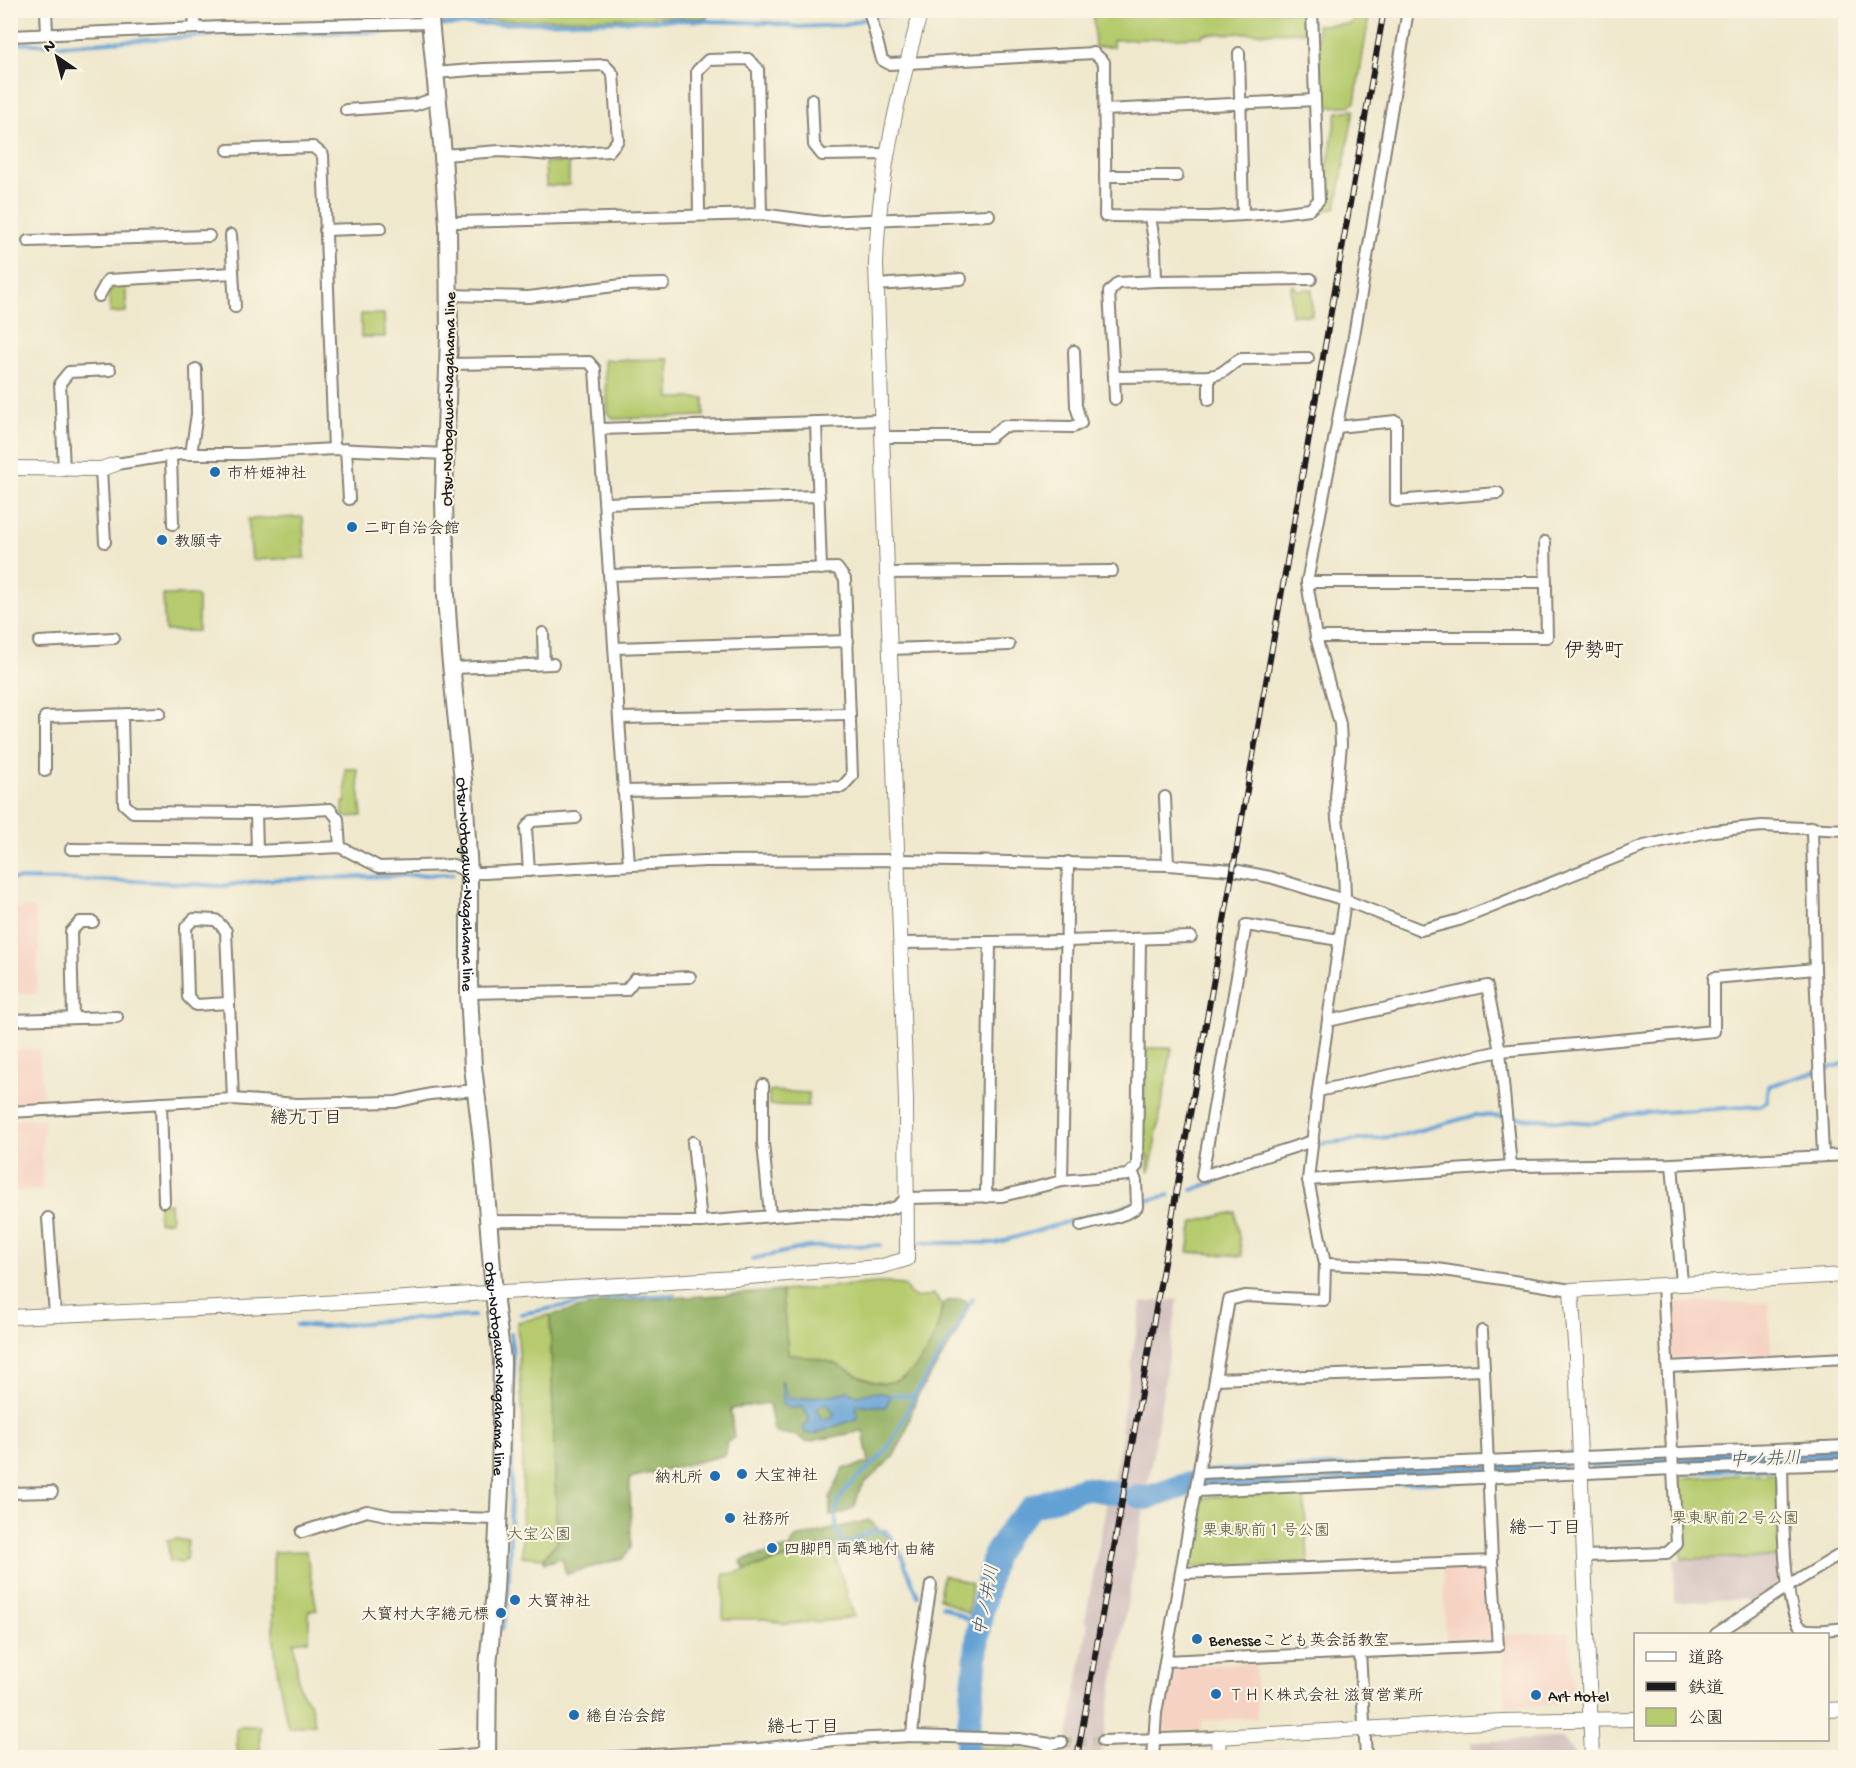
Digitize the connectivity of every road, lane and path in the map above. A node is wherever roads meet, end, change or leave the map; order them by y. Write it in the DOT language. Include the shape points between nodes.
graph roads {
  1 [pos="46,10"];
  2 [pos="194,10"];
  3 [pos="921,10"];
  4 [pos="1312,10"];
  5 [pos="1408,10"];
  6 [pos="870,14"];
  7 [pos="429,17"];
  8 [pos="195,28"];
  9 [pos="47,34"];
  10 [pos="10,36"];
  11 [pos="1239,53"];
  12 [pos="906,64"];
  13 [pos="435,73"];
  14 [pos="438,97"];
  15 [pos="812,99"];
  16 [pos="1315,100"];
  17 [pos="1240,103"];
  18 [pos="346,110"];
  19 [pos="1104,110"];
  20 [pos="228,150"];
  21 [pos="887,154"];
  22 [pos="443,155"];
  23 [pos="1106,176"];
  24 [pos="1178,176"];
  25 [pos="761,214"];
  26 [pos="699,215"];
  27 [pos="989,215"];
  28 [pos="1244,215"];
  29 [pos="1150,217"];
  30 [pos="877,220"];
  31 [pos="448,225"];
  32 [pos="381,228"];
  33 [pos="325,230"];
  34 [pos="231,235"];
  35 [pos="209,236"];
  36 [pos="28,241"];
  37 [pos="232,273"];
  38 [pos="961,279"];
  39 [pos="1311,279"];
  40 [pos="1156,281"];
  41 [pos="664,284"];
  42 [pos="877,285"];
  43 [pos="449,295"];
  44 [pos="99,296"];
  45 [pos="235,307"];
  46 [pos="1074,351"];
  47 [pos="1308,358"];
  48 [pos="448,364"];
  49 [pos="196,369"];
  50 [pos="110,370"];
  51 [pos="1114,376"];
  52 [pos="1209,376"];
  53 [pos="1115,399"];
  54 [pos="1209,400"];
  55 [pos="881,420"];
  56 [pos="816,422"];
  57 [pos="1336,427"];
  58 [pos="600,429"];
  59 [pos="882,437"];
  60 [pos="334,449"];
  61 [pos="346,449"];
  62 [pos="191,454"];
  63 [pos="446,454"];
  64 [pos="171,456"];
  65 [pos="116,464"];
  66 [pos="10,468"];
  67 [pos="64,470"];
  68 [pos="101,470"];
  69 [pos="1498,493"];
  70 [pos="819,496"];
  71 [pos="349,499"];
  72 [pos="605,503"];
  73 [pos="173,524"];
  74 [pos="105,542"];
  75 [pos="1545,542"];
  76 [pos="820,569"];
  77 [pos="1112,571"];
  78 [pos="886,573"];
  79 [pos="610,576"];
  80 [pos="1307,582"];
  81 [pos="1546,582"];
  82 [pos="543,633"];
  83 [pos="1316,637"];
  84 [pos="114,638"];
  85 [pos="848,641"];
  86 [pos="39,642"];
  87 [pos="1009,645"];
  88 [pos="615,648"];
  89 [pos="889,649"];
  90 [pos="452,668"];
  91 [pos="160,713"];
  92 [pos="850,714"];
  93 [pos="122,715"];
  94 [pos="619,718"];
  95 [pos="45,771"];
  96 [pos="623,791"];
  97 [pos="1165,797"];
  98 [pos="256,813"];
  99 [pos="576,818"];
  100 [pos="1812,827"];
  101 [pos="1845,830"];
  102 [pos="340,848"];
  103 [pos="71,849"];
  104 [pos="257,851"];
  105 [pos="898,860"];
  106 [pos="1068,862"];
  107 [pos="629,865"];
  108 [pos="1168,865"];
  109 [pos="529,871"];
  110 [pos="469,873"];
  111 [pos="1345,900"];
  112 [pos="93,922"];
  113 [pos="1191,937"];
  114 [pos="1140,939"];
  115 [pos="1339,940"];
  116 [pos="1066,941"];
  117 [pos="990,942"];
  118 [pos="901,943"];
  119 [pos="1815,969"];
  120 [pos="690,978"];
  121 [pos="469,993"];
  122 [pos="228,1003"];
  123 [pos="117,1017"];
  124 [pos="74,1018"];
  125 [pos="10,1020"];
  126 [pos="1328,1021"];
  127 [pos="1500,1051"];
  128 [pos="763,1085"];
  129 [pos="476,1090"];
  130 [pos="1318,1091"];
  131 [pos="233,1099"];
  132 [pos="161,1103"];
  133 [pos="10,1112"];
  134 [pos="1313,1141"];
  135 [pos="693,1142"];
  136 [pos="1823,1155"];
  137 [pos="1845,1155"];
  138 [pos="1672,1164"];
  139 [pos="1511,1166"];
  140 [pos="1132,1171"];
  141 [pos="1308,1180"];
  142 [pos="1062,1181"];
  143 [pos="986,1197"];
  144 [pos="907,1198"];
  145 [pos="164,1202"];
  146 [pos="770,1215"];
  147 [pos="48,1218"];
  148 [pos="489,1221"];
  149 [pos="701,1222"];
  150 [pos="1081,1227"];
  151 [pos="1325,1264"];
  152 [pos="1845,1275"];
  153 [pos="1683,1283"];
  154 [pos="1663,1284"];
  155 [pos="1570,1290"];
  156 [pos="494,1293"];
  157 [pos="55,1315"];
  158 [pos="10,1317"];
  159 [pos="1482,1331"];
  160 [pos="1845,1358"];
  161 [pos="1668,1367"];
  162 [pos="1484,1370"];
  163 [pos="1215,1380"];
  164 [pos="1845,1446"];
  165 [pos="1672,1453"];
  166 [pos="1580,1458"];
  167 [pos="1488,1461"];
  168 [pos="1845,1464"];
  169 [pos="1782,1466"];
  170 [pos="1673,1469"];
  171 [pos="1200,1473"];
  172 [pos="1580,1474"];
  173 [pos="1489,1478"];
  174 [pos="1197,1491"];
  175 [pos="52,1492"];
  176 [pos="10,1493"];
  177 [pos="498,1519"];
  178 [pos="302,1532"];
  179 [pos="1845,1554"];
  180 [pos="1584,1556"];
  181 [pos="1492,1561"];
  182 [pos="1182,1573"];
  183 [pos="930,1585"];
  184 [pos="1786,1587"];
  185 [pos="1845,1628"];
  186 [pos="1719,1633"];
  187 [pos="1360,1652"];
  188 [pos="1165,1661"];
  189 [pos="1845,1709"];
  190 [pos="1829,1710"];
  191 [pos="1634,1719"];
  192 [pos="1591,1720"];
  193 [pos="1365,1729"];
  194 [pos="912,1736"];
  195 [pos="1218,1737"];
  196 [pos="1153,1739"];
  197 [pos="1103,1741"];
  198 [pos="1062,1742"];
  199 [pos="1050,1744"];
  200 [pos="490,1756"];
  201 [pos="433,1758"];
  202 [pos="601,1758"];
  203 [pos="1048,1758"];
  204 [pos="1153,1758"];
  205 [pos="1219,1758"];
  206 [pos="1366,1758"];
  207 [pos="1592,1758"];
  1 -- 9 [label="street"];
  2 -- 8 [label="street"];
  3 -- 12 [label="street"];
  4 -- 16 [label="street"];
  5 -- 57 [label="street"];
  6 -- 12 [label="street" via="882,60"];
  7 -- 8 [label="street"];
  7 -- 13 [label="main road, Otsu-Notogawa-Nagahama line"];
  8 -- 9 [label="street"];
  9 -- 10 [label="street"];
  11 -- 17 [label="street"];
  12 -- 19 [label="street" via="1094,53 1104,62"];
  12 -- 21 [label="street"];
  13 -- 14 [label="main road, Otsu-Notogawa-Nagahama line"];
  13 -- 22 [label="street" via="605,65 613,74 618,140 609,152"];
  14 -- 18 [label="street" via="415,105"];
  14 -- 22 [label="main road, Otsu-Notogawa-Nagahama line"];
  15 -- 21 [label="street" via="814,145 822,155"];
  16 -- 17 [label="street"];
  16 -- 28 [label="street" via="1319,200 1310,209"];
  17 -- 19 [label="street"];
  17 -- 28 [label="street"];
  19 -- 23 [label="street"];
  20 -- 33 [label="street" via="313,147 323,155"];
  21 -- 30 [label="street"];
  22 -- 31 [label="main road, Otsu-Notogawa-Nagahama line"];
  23 -- 24 [label="street"];
  23 -- 29 [label="street" via="1105,216"];
  25 -- 26 [label="street"];
  25 -- 26 [label="street" via="758,69 748,59 708,60 697,71"];
  25 -- 30 [label="street" via="822,222"];
  26 -- 31 [label="street"];
  27 -- 30 [label="street"];
  28 -- 29 [label="street"];
  29 -- 40 [label="street"];
  30 -- 42 [label="street"];
  31 -- 43 [label="main road, Otsu-Notogawa-Nagahama line"];
  32 -- 33 [label="street"];
  33 -- 60 [label="street"];
  34 -- 37 [label="street"];
  35 -- 36 [label="street"];
  37 -- 44 [label="street" via="108,280"];
  37 -- 45 [label="street"];
  38 -- 42 [label="street"];
  39 -- 40 [label="street"];
  40 -- 51 [label="street" via="1118,283 1109,292"];
  41 -- 43 [label="street" via="622,285 529,297"];
  42 -- 55 [label="street"];
  43 -- 48 [label="main road, Otsu-Notogawa-Nagahama line"];
  46 -- 59 [label="street" via="1076,406 1081,423 1073,427 1004,426 990,437"];
  47 -- 52 [label="street" via="1241,359 1221,374"];
  48 -- 58 [label="street" via="589,362 596,369"];
  48 -- 63 [label="main road, Otsu-Notogawa-Nagahama line"];
  49 -- 62 [label="street" via="197,414"];
  50 -- 67 [label="street" via="69,372 60,383"];
  51 -- 52 [label="street"];
  51 -- 53 [label="street"];
  52 -- 54 [label="street"];
  55 -- 56 [label="street"];
  55 -- 59 [label="street"];
  56 -- 58 [label="street"];
  56 -- 70 [label="street"];
  57 -- 69 [label="street" via="1396,421 1396,501"];
  57 -- 80 [label="street"];
  58 -- 72 [label="street"];
  59 -- 78 [label="street"];
  60 -- 61 [label="street"];
  60 -- 62 [label="street"];
  61 -- 63 [label="street"];
  61 -- 71 [label="street"];
  62 -- 64 [label="street"];
  63 -- 90 [label="main road, Otsu-Notogawa-Nagahama line" via="445,564"];
  64 -- 65 [label="street"];
  64 -- 73 [label="street"];
  65 -- 68 [label="street"];
  66 -- 67 [label="street"];
  67 -- 68 [label="street"];
  68 -- 74 [label="street"];
  70 -- 72 [label="street"];
  70 -- 76 [label="street"];
  72 -- 79 [label="street"];
  75 -- 81 [label="street"];
  76 -- 79 [label="street"];
  76 -- 85 [label="street" via="837,568 845,579"];
  77 -- 78 [label="street"];
  78 -- 89 [label="street"];
  79 -- 88 [label="street"];
  80 -- 81 [label="street"];
  80 -- 83 [label="street"];
  81 -- 83 [label="street" via="1547,637"];
  82 -- 90 [label="street" via="549,664"];
  83 -- 111 [label="street" via="1340,724 1336,797"];
  84 -- 86 [label="street"];
  85 -- 88 [label="street"];
  85 -- 92 [label="street"];
  87 -- 89 [label="street"];
  88 -- 94 [label="street"];
  89 -- 105 [label="street"];
  90 -- 110 [label="main road, Otsu-Notogawa-Nagahama line"];
  91 -- 93 [label="street"];
  92 -- 94 [label="street"];
  92 -- 96 [label="street" via="852,776 842,787"];
  93 -- 95 [label="street" via="45,717"];
  93 -- 98 [label="street" via="124,804 133,813"];
  94 -- 96 [label="street"];
  96 -- 107 [label="street"];
  97 -- 108 [label="street"];
  98 -- 102 [label="street" via="330,809 338,819"];
  98 -- 104 [label="street"];
  99 -- 109 [label="street" via="532,820 526,828"];
  100 -- 101 [label="street"];
  100 -- 111 [label="street" via="1762,826 1713,831 1644,846 1459,920 1421,930"];
  100 -- 119 [label="street"];
  102 -- 104 [label="street"];
  102 -- 110 [label="street" via="379,867 453,865"];
  103 -- 104 [label="street"];
  105 -- 106 [label="street"];
  105 -- 107 [label="street"];
  105 -- 118 [label="street"];
  106 -- 108 [label="street"];
  106 -- 116 [label="street"];
  107 -- 109 [label="street"];
  108 -- 111 [label="street" via="1251,873"];
  109 -- 110 [label="street"];
  110 -- 121 [label="main road, Otsu-Notogawa-Nagahama line"];
  111 -- 115 [label="street"];
  112 -- 124 [label="street" via="80,922 71,932"];
  113 -- 114 [label="street"];
  114 -- 116 [label="street"];
  114 -- 140 [label="street" via="1137,1166"];
  115 -- 126 [label="street"];
  115 -- 134 [label="street" via="1246,925 1202,1176"];
  116 -- 117 [label="street"];
  116 -- 142 [label="street"];
  117 -- 118 [label="street"];
  117 -- 143 [label="street"];
  118 -- 144 [label="street"];
  119 -- 127 [label="street" via="1714,978 1714,1031"];
  119 -- 136 [label="street"];
  120 -- 121 [label="street" via="635,978 626,990"];
  121 -- 129 [label="main road, Otsu-Notogawa-Nagahama line"];
  122 -- 122 [label="street" via="226,931 216,920 194,919 186,927 188,997 196,1005"];
  122 -- 131 [label="street"];
  123 -- 124 [label="street"];
  124 -- 125 [label="street"];
  126 -- 127 [label="street" via="1487,986"];
  126 -- 130 [label="street"];
  127 -- 130 [label="street"];
  127 -- 139 [label="street"];
  128 -- 146 [label="street" via="763,1143"];
  129 -- 131 [label="street" via="396,1102 297,1104"];
  129 -- 148 [label="main road, Otsu-Notogawa-Nagahama line"];
  130 -- 134 [label="street"];
  131 -- 132 [label="street"];
  132 -- 133 [label="street"];
  132 -- 145 [label="street"];
  134 -- 141 [label="street"];
  135 -- 149 [label="street"];
  136 -- 137 [label="street"];
  136 -- 138 [label="street"];
  138 -- 139 [label="street"];
  138 -- 153 [label="street"];
  139 -- 141 [label="street"];
  140 -- 142 [label="street" via="1128,1175"];
  140 -- 150 [label="street" via="1137,1204 1130,1213"];
  141 -- 151 [label="street"];
  142 -- 143 [label="street"];
  143 -- 144 [label="street"];
  144 -- 146 [label="street" via="896,1207 871,1214"];
  144 -- 156 [label="street" via="907,1259 879,1267"];
  146 -- 149 [label="street"];
  147 -- 157 [label="street"];
  148 -- 149 [label="street"];
  148 -- 156 [label="main road, Otsu-Notogawa-Nagahama line"];
  151 -- 155 [label="street" via="1431,1268"];
  151 -- 163 [label="street" via="1324,1300 1245,1296 1229,1300"];
  152 -- 153 [label="street"];
  153 -- 154 [label="street"];
  154 -- 155 [label="street"];
  154 -- 161 [label="street"];
  155 -- 166 [label="street"];
  156 -- 157 [label="street"];
  156 -- 177 [label="main road, Otsu-Notogawa-Nagahama line" via="502,1360"];
  157 -- 158 [label="street"];
  159 -- 162 [label="street"];
  160 -- 161 [label="street"];
  161 -- 165 [label="street"];
  162 -- 163 [label="street"];
  162 -- 167 [label="street"];
  163 -- 171 [label="street"];
  164 -- 165 [label="street"];
  165 -- 166 [label="street"];
  165 -- 170 [label="street"];
  166 -- 167 [label="street"];
  166 -- 172 [label="street"];
  167 -- 171 [label="street"];
  167 -- 173 [label="street"];
  168 -- 169 [label="street"];
  169 -- 170 [label="street"];
  169 -- 184 [label="street"];
  170 -- 172 [label="street"];
  170 -- 180 [label="street" via="1677,1544 1672,1549 1667,1553"];
  171 -- 174 [label="street"];
  172 -- 173 [label="street"];
  172 -- 180 [label="street"];
  173 -- 174 [label="street"];
  173 -- 181 [label="street"];
  174 -- 182 [label="street"];
  175 -- 176 [label="street"];
  177 -- 178 [label="street" via="391,1516 367,1511"];
  177 -- 200 [label="main road, Otsu-Notogawa-Nagahama line" via="488,1666"];
  179 -- 184 [label="street"];
  180 -- 192 [label="street"];
  181 -- 182 [label="street"];
  181 -- 187 [label="street" via="1498,1646"];
  182 -- 188 [label="street"];
  183 -- 194 [label="street"];
  184 -- 185 [label="street" via="1799,1625 1805,1630"];
  184 -- 186 [label="street"];
  187 -- 188 [label="street"];
  187 -- 193 [label="street"];
  188 -- 196 [label="street"];
  189 -- 190 [label="street"];
  191 -- 192 [label="street"];
  192 -- 193 [label="street"];
  192 -- 207 [label="street"];
  193 -- 195 [label="street"];
  193 -- 206 [label="street"];
  194 -- 199 [label="street" via="1019,1739"];
  194 -- 202 [label="street"];
  195 -- 196 [label="street"];
  195 -- 205 [label="street"];
  196 -- 197 [label="street"];
  196 -- 204 [label="street"];
  198 -- 199 [label="street"];
  199 -- 203 [label="street"];
  200 -- 201 [label="street"];
}
